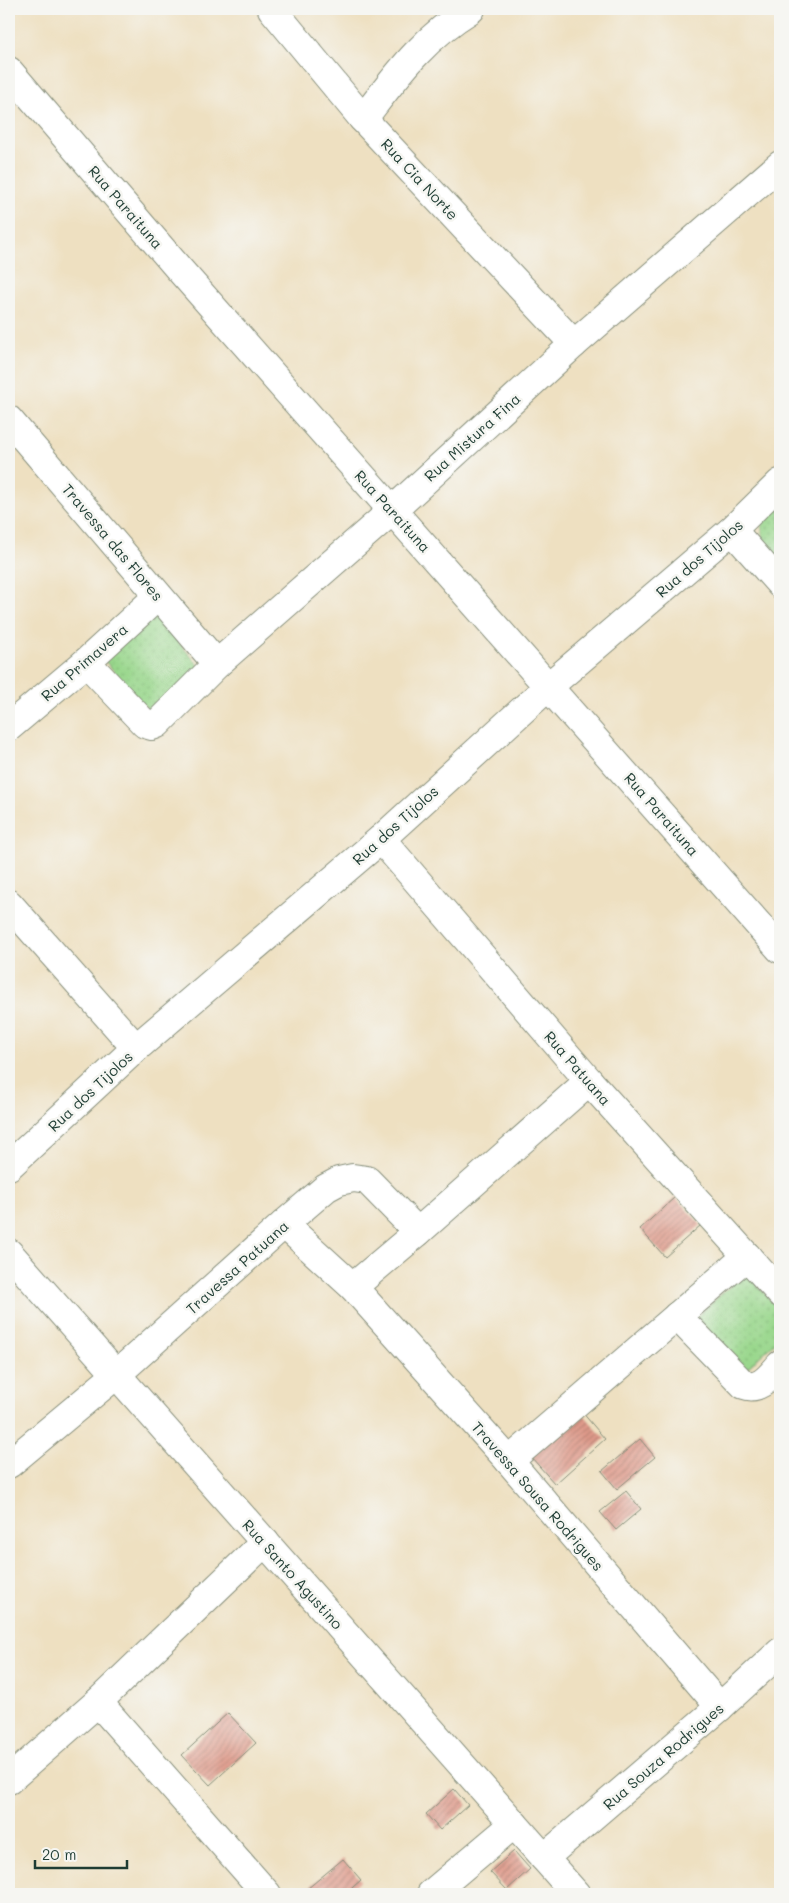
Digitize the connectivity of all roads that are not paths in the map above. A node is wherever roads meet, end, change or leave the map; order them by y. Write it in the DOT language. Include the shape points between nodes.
graph roads {
  1 [pos="272,9"];
  2 [pos="471,9"];
  3 [pos="9,71"];
  4 [pos="363,119"];
  5 [pos="780,165"];
  6 [pos="574,344"];
  7 [pos="9,420"];
  8 [pos="780,483"];
  9 [pos="392,510"];
  10 [pos="732,530"];
  11 [pos="780,584"];
  12 [pos="158,596"];
  13 [pos="86,662"];
  14 [pos="217,664"];
  15 [pos="549,686"];
  16 [pos="9,727"];
  17 [pos="381,838"];
  18 [pos="9,904"];
  19 [pos="780,949"];
  20 [pos="136,1048"];
  21 [pos="589,1081"];
  22 [pos="9,1166"];
  23 [pos="284,1224"];
  24 [pos="418,1232"];
  25 [pos="9,1253"];
  26 [pos="747,1256"];
  27 [pos="352,1288"];
  28 [pos="780,1293"];
  29 [pos="677,1316"];
  30 [pos="771,1375"];
  31 [pos="116,1376"];
  32 [pos="509,1462"];
  33 [pos="9,1464"];
  34 [pos="265,1542"];
  35 [pos="780,1652"];
  36 [pos="98,1702"];
  37 [pos="720,1707"];
  38 [pos="9,1780"];
  39 [pos="514,1824"];
  40 [pos="544,1858"];
  41 [pos="267,1894"];
  42 [pos="430,1894"];
  43 [pos="576,1894"];
  1 -- 4 [label="street, Rua Cia Norte"];
  2 -- 4 [label="street" via="413,56"];
  3 -- 9 [label="street, Rua Paraituna"];
  4 -- 6 [label="street, Rua Cia Norte"];
  5 -- 6 [label="street, Rua Mistura Fina"];
  6 -- 9 [label="street, Rua Mistura Fina"];
  7 -- 12 [label="street, Travessa das Flores"];
  8 -- 10 [label="street, Rua dos Tijolos"];
  9 -- 14 [label="street, Rua Mistura Fina"];
  9 -- 15 [label="street, Rua Paraituna"];
  10 -- 11 [label="street"];
  10 -- 15 [label="street, Rua dos Tijolos"];
  12 -- 13 [label="street, Rua Primavera"];
  12 -- 14 [label="street, Travessa das Flores"];
  13 -- 14 [label="street, Rua Mistura Fina" via="145,724 152,726"];
  13 -- 16 [label="street, Rua Primavera"];
  15 -- 17 [label="street, Rua dos Tijolos"];
  15 -- 19 [label="street, Rua Paraituna"];
  17 -- 20 [label="street, Rua dos Tijolos"];
  17 -- 21 [label="street, Rua Patuana"];
  18 -- 20 [label="street"];
  20 -- 22 [label="street, Rua dos Tijolos"];
  21 -- 24 [label="street"];
  21 -- 26 [label="street, Rua Patuana"];
  23 -- 24 [label="street, Travessa Patuana" via="326,1188 353,1178 367,1180"];
  23 -- 27 [label="street, Travessa Sousa Rodrigues"];
  23 -- 31 [label="street, Travessa Patuana"];
  24 -- 27 [label="street"];
  25 -- 31 [label="street, Rua Santo Agustino"];
  26 -- 28 [label="street, Rua Patuana"];
  26 -- 29 [label="street"];
  27 -- 32 [label="street, Travessa Sousa Rodrigues"];
  29 -- 30 [label="street" via="744,1385 753,1387"];
  29 -- 32 [label="street"];
  31 -- 33 [label="street, Travessa Patuana"];
  31 -- 34 [label="street, Rua Santo Agustino"];
  32 -- 37 [label="street, Travessa Sousa Rodrigues"];
  34 -- 36 [label="street"];
  34 -- 39 [label="street, Rua Santo Agustino"];
  35 -- 37 [label="street, Rua Souza Rodrigues"];
  36 -- 38 [label="street"];
  36 -- 41 [label="street"];
  37 -- 40 [label="street, Rua Souza Rodrigues"];
  39 -- 40 [label="street, Rua Santo Agustino"];
  39 -- 42 [label="street"];
  40 -- 43 [label="street, Rua Santo Agustino"];
}
